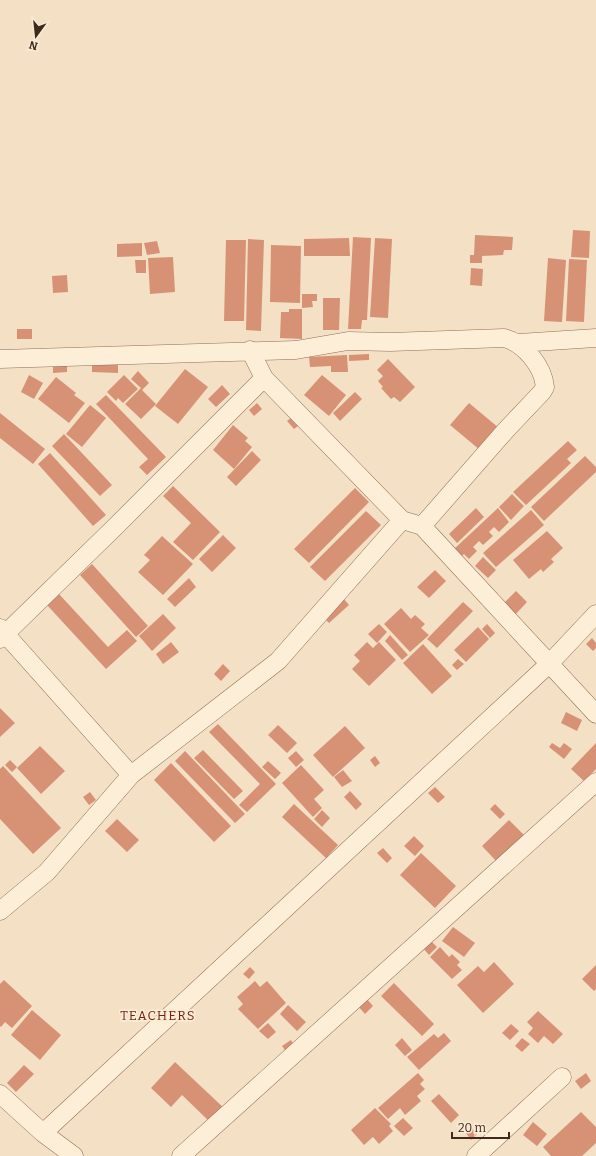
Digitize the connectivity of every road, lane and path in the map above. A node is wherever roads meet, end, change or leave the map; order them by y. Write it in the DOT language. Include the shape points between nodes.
graph roads {
  1 [pos="596,338"];
  2 [pos="519,344"];
  3 [pos="250,350"];
  4 [pos="0,359"];
  5 [pos="264,378"];
  6 [pos="402,520"];
  7 [pos="422,526"];
  8 [pos="596,614"];
  9 [pos="2,633"];
  10 [pos="549,664"];
  11 [pos="596,714"];
  12 [pos="130,775"];
  13 [pos="596,782"];
  14 [pos="0,911"];
  15 [pos="562,1077"];
  16 [pos="0,1094"];
  17 [pos="43,1133"];
  18 [pos="74,1156"];
  19 [pos="181,1156"];
  20 [pos="476,1156"];
  1 -- 2 [label="street"];
  2 -- 3 [label="street" via="504,338 348,341 296,350"];
  2 -- 7 [label="street" via="540,368 546,387"];
  3 -- 4 [label="street"];
  3 -- 5 [label="street"];
  5 -- 6 [label="street"];
  5 -- 9 [label="street"];
  6 -- 7 [label="street"];
  6 -- 12 [label="street" via="278,661"];
  7 -- 10 [label="street"];
  8 -- 10 [label="street"];
  9 -- 12 [label="street"];
  10 -- 11 [label="street"];
  10 -- 17 [label="street"];
  12 -- 14 [label="street" via="47,872"];
  13 -- 19 [label="street"];
  15 -- 20 [label="street"];
  16 -- 17 [label="street"];
  17 -- 18 [label="street"];
}
